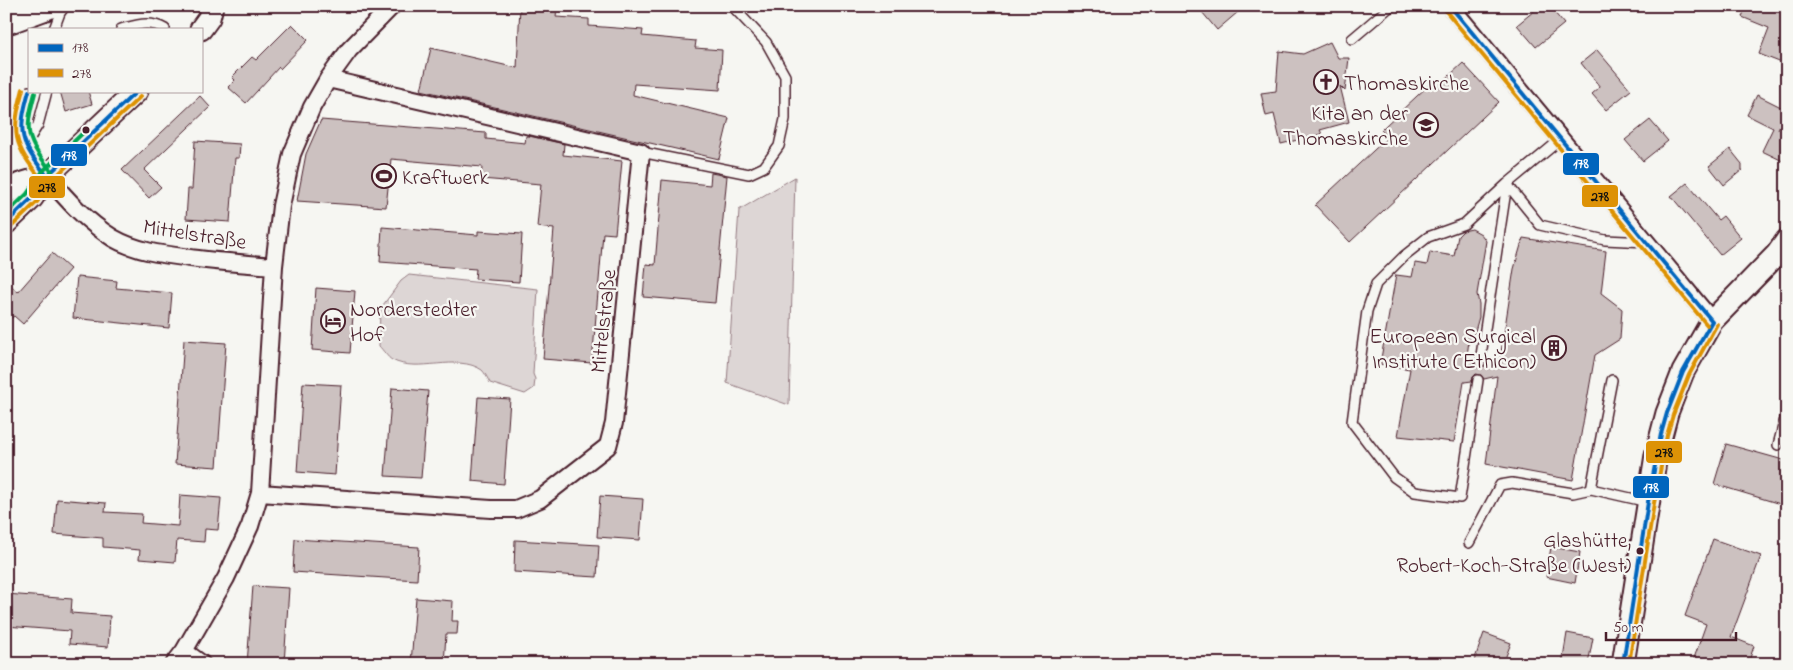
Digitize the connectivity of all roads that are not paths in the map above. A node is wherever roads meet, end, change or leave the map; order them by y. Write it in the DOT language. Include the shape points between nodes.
graph roads {
  1 [pos="47,6"];
  2 [pos="66,6"];
  3 [pos="212,6"];
  4 [pos="392,6"];
  5 [pos="732,6"];
  6 [pos="1391,6"];
  7 [pos="1450,6"];
  8 [pos="6,21"];
  9 [pos="54,28"];
  10 [pos="125,28"];
  11 [pos="163,28"];
  12 [pos="202,29"];
  13 [pos="1352,39"];
  14 [pos="328,80"];
  15 [pos="29,92"];
  16 [pos="47,92"];
  17 [pos="136,92"];
  18 [pos="1561,139"];
  19 [pos="26,146"];
  20 [pos="641,152"];
  21 [pos="46,176"];
  22 [pos="1508,184"];
  23 [pos="6,193"];
  24 [pos="6,223"];
  25 [pos="1787,240"];
  26 [pos="1647,242"];
  27 [pos="274,266"];
  28 [pos="1712,321"];
  29 [pos="1480,362"];
  30 [pos="1478,380"];
  31 [pos="1612,380"];
  32 [pos="1787,412"];
  33 [pos="1778,445"];
  34 [pos="1592,489"];
  35 [pos="260,493"];
  36 [pos="1648,502"];
  37 [pos="1469,543"];
  38 [pos="184,651"];
  39 [pos="174,664"];
  40 [pos="202,664"];
  41 [pos="1623,664"];
  1 -- 8 [label="main road"];
  2 -- 9 [label="lane"];
  3 -- 12 [label="street"];
  4 -- 14 [label="street, Mittelstraße" via="349,50"];
  5 -- 20 [label="lane" via="766,42 785,76 785,119 779,146 764,167 749,174"];
  6 -- 13 [label="lane"];
  7 -- 18 [label="street"];
  10 -- 11 [label="lane" via="146,23"];
  14 -- 20 [label="street"];
  14 -- 27 [label="street, Mittelstraße" via="312,107 292,154 281,206"];
  15 -- 19 [label="lane" via="21,120"];
  16 -- 19 [label="lane" via="38,125"];
  17 -- 21 [label="street"];
  18 -- 22 [label="lane"];
  18 -- 26 [label="street"];
  19 -- 21 [label="lane"];
  20 -- 35 [label="street, Mittelstraße" via="614,423 608,446 540,499 516,510"];
  21 -- 23 [label="street" via="20,184"];
  21 -- 24 [label="street" via="32,198"];
  21 -- 27 [label="street, Mittelstraße" via="80,213 132,247 172,256"];
  22 -- 26 [label="lane" via="1540,225 1606,240"];
  22 -- 29 [label="lane"];
  22 -- 30 [label="lane" via="1464,224 1428,237 1376,284 1367,311 1352,422 1394,477 1408,487 1416,492 1460,498"];
  25 -- 28 [label="street"];
  26 -- 28 [label="street"];
  27 -- 35 [label="street, Mittelstraße"];
  28 -- 36 [label="street" via="1683,372 1667,413"];
  31 -- 34 [label="lane"];
  32 -- 33 [label="lane"];
  34 -- 36 [label="lane"];
  34 -- 37 [label="lane" via="1573,494 1512,483 1500,485"];
  35 -- 38 [label="street, Mittelstraße" via="250,526 226,578"];
  36 -- 41 [label="street"];
  38 -- 39 [label="street, Mittelstraße"];
  38 -- 40 [label="street"];
}
